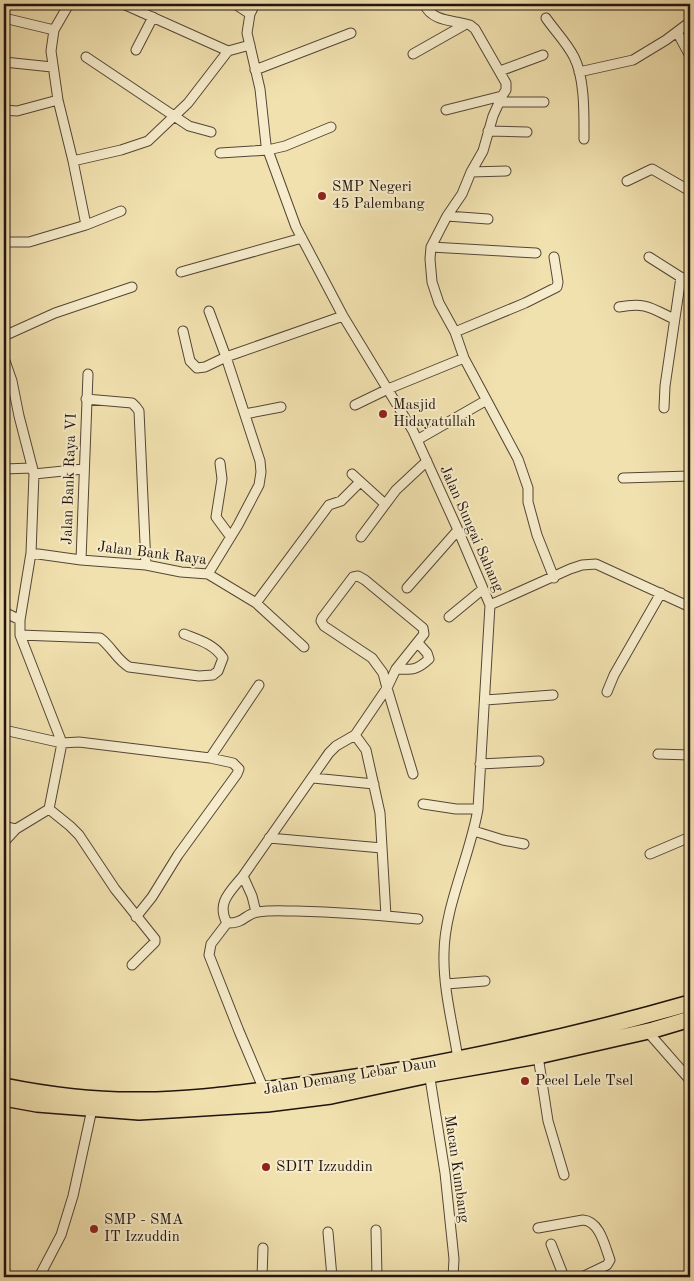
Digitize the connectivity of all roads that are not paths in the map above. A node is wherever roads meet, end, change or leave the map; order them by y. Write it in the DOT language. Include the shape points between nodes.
graph roads {
  1 [pos="69,4"];
  2 [pos="123,4"];
  3 [pos="234,4"];
  4 [pos="255,4"];
  5 [pos="424,4"];
  6 [pos="139,6"];
  7 [pos="250,14"];
  8 [pos="153,17"];
  9 [pos="4,18"];
  10 [pos="546,18"];
  11 [pos="690,22"];
  12 [pos="466,24"];
  13 [pos="54,30"];
  14 [pos="677,32"];
  15 [pos="351,33"];
  16 [pos="250,45"];
  17 [pos="136,50"];
  18 [pos="228,51"];
  19 [pos="413,54"];
  20 [pos="543,55"];
  21 [pos="690,56"];
  22 [pos="86,57"];
  23 [pos="4,62"];
  24 [pos="52,67"];
  25 [pos="255,70"];
  26 [pos="500,71"];
  27 [pos="579,72"];
  28 [pos="501,99"];
  29 [pos="58,100"];
  30 [pos="544,102"];
  31 [pos="4,110"];
  32 [pos="446,110"];
  33 [pos="175,116"];
  34 [pos="331,127"];
  35 [pos="488,131"];
  36 [pos="211,132"];
  37 [pos="527,132"];
  38 [pos="584,139"];
  39 [pos="268,150"];
  40 [pos="220,153"];
  41 [pos="73,161"];
  42 [pos="506,171"];
  43 [pos="471,172"];
  44 [pos="627,181"];
  45 [pos="690,191"];
  46 [pos="122,211"];
  47 [pos="447,216"];
  48 [pos="488,220"];
  49 [pos="86,225"];
  50 [pos="302,238"];
  51 [pos="4,242"];
  52 [pos="431,246"];
  53 [pos="536,253"];
  54 [pos="554,257"];
  55 [pos="649,257"];
  56 [pos="181,272"];
  57 [pos="680,277"];
  58 [pos="690,283"];
  59 [pos="132,286"];
  60 [pos="619,307"];
  61 [pos="209,311"];
  62 [pos="343,316"];
  63 [pos="674,319"];
  64 [pos="183,331"];
  65 [pos="455,332"];
  66 [pos="4,336"];
  67 [pos="226,357"];
  68 [pos="4,358"];
  69 [pos="464,358"];
  70 [pos="88,374"];
  71 [pos="388,389"];
  72 [pos="86,399"];
  73 [pos="486,401"];
  74 [pos="355,406"];
  75 [pos="281,407"];
  76 [pos="664,408"];
  77 [pos="245,414"];
  78 [pos="417,440"];
  79 [pos="426,461"];
  80 [pos="220,462"];
  81 [pos="4,469"];
  82 [pos="83,470"];
  83 [pos="33,471"];
  84 [pos="352,474"];
  85 [pos="690,476"];
  86 [pos="623,478"];
  87 [pos="360,482"];
  88 [pos="385,504"];
  89 [pos="458,530"];
  90 [pos="230,536"];
  91 [pos="361,537"];
  92 [pos="31,552"];
  93 [pos="81,560"];
  94 [pos="146,565"];
  95 [pos="208,574"];
  96 [pos="554,578"];
  97 [pos="407,588"];
  98 [pos="483,589"];
  99 [pos="661,593"];
  100 [pos="256,603"];
  101 [pos="490,605"];
  102 [pos="690,607"];
  103 [pos="4,612"];
  104 [pos="449,617"];
  105 [pos="20,620"];
  106 [pos="184,634"];
  107 [pos="20,636"];
  108 [pos="418,643"];
  109 [pos="304,647"];
  110 [pos="396,669"];
  111 [pos="259,685"];
  112 [pos="386,688"];
  113 [pos="607,692"];
  114 [pos="553,695"];
  115 [pos="485,700"];
  116 [pos="4,730"];
  117 [pos="355,735"];
  118 [pos="62,744"];
  119 [pos="658,754"];
  120 [pos="690,755"];
  121 [pos="210,758"];
  122 [pos="539,761"];
  123 [pos="480,764"];
  124 [pos="413,774"];
  125 [pos="313,778"];
  126 [pos="374,784"];
  127 [pos="424,804"];
  128 [pos="49,809"];
  129 [pos="478,809"];
  130 [pos="4,826"];
  131 [pos="16,829"];
  132 [pos="474,831"];
  133 [pos="690,837"];
  134 [pos="269,838"];
  135 [pos="4,842"];
  136 [pos="524,844"];
  137 [pos="382,848"];
  138 [pos="650,854"];
  139 [pos="243,876"];
  140 [pos="256,912"];
  141 [pos="386,916"];
  142 [pos="136,917"];
  143 [pos="418,919"];
  144 [pos="227,924"];
  145 [pos="132,965"];
  146 [pos="485,982"];
  147 [pos="446,984"];
  148 [pos="690,1003"];
  149 [pos="640,1017"];
  150 [pos="690,1019"];
  151 [pos="646,1031"];
  152 [pos="538,1056"];
  153 [pos="458,1060"];
  154 [pos="428,1070"];
  155 [pos="690,1080"];
  156 [pos="4,1086"];
  157 [pos="264,1090"];
  158 [pos="4,1098"];
  159 [pos="92,1109"];
  160 [pos="564,1175"];
  161 [pos="538,1228"];
  162 [pos="376,1230"];
  163 [pos="328,1232"];
  164 [pos="551,1244"];
  165 [pos="263,1248"];
  166 [pos="39,1277"];
  167 [pos="262,1277"];
  168 [pos="332,1277"];
  169 [pos="377,1277"];
  170 [pos="453,1277"];
  171 [pos="564,1277"];
  172 [pos="582,1277"];
  1 -- 13 [label="street"];
  2 -- 6 [label="street"];
  3 -- 7 [label="street"];
  4 -- 7 [label="street"];
  5 -- 12 [label="street" via="438,18"];
  6 -- 8 [label="street"];
  7 -- 16 [label="street, Jalan Sungai Sahang" via="247,33"];
  8 -- 17 [label="street"];
  8 -- 18 [label="street"];
  9 -- 13 [label="street"];
  10 -- 27 [label="street" via="574,57"];
  11 -- 14 [label="street"];
  12 -- 19 [label="street"];
  12 -- 26 [label="street" via="475,29"];
  13 -- 24 [label="street"];
  14 -- 21 [label="street"];
  14 -- 27 [label="street" via="633,60"];
  15 -- 25 [label="street"];
  16 -- 18 [label="street"];
  16 -- 25 [label="street, Jalan Sungai Sahang"];
  18 -- 33 [label="street" via="204,85"];
  20 -- 26 [label="street"];
  22 -- 33 [label="street"];
  23 -- 24 [label="street"];
  24 -- 29 [label="street"];
  25 -- 39 [label="street, Jalan Sungai Sahang"];
  26 -- 28 [label="street" via="507,87"];
  27 -- 38 [label="street"];
  28 -- 30 [label="street"];
  28 -- 32 [label="street"];
  28 -- 35 [label="street"];
  29 -- 31 [label="street" via="17,111"];
  29 -- 41 [label="street"];
  33 -- 36 [label="street" via="189,126"];
  33 -- 41 [label="street" via="148,141"];
  34 -- 39 [label="street"];
  35 -- 37 [label="street"];
  35 -- 43 [label="street" via="483,151"];
  39 -- 40 [label="street"];
  39 -- 50 [label="street, Jalan Sungai Sahang"];
  41 -- 49 [label="street"];
  42 -- 43 [label="street"];
  43 -- 47 [label="street" via="462,194"];
  44 -- 45 [label="street" via="652,169"];
  46 -- 49 [label="street"];
  47 -- 48 [label="street"];
  47 -- 52 [label="street"];
  49 -- 51 [label="street" via="29,242"];
  50 -- 56 [label="street"];
  50 -- 62 [label="street, Jalan Sungai Sahang"];
  52 -- 53 [label="street"];
  52 -- 65 [label="street" via="432,282"];
  54 -- 65 [label="street" via="557,287"];
  55 -- 57 [label="street"];
  57 -- 58 [label="street"];
  57 -- 63 [label="street"];
  59 -- 66 [label="street" via="55,313"];
  60 -- 63 [label="street" via="638,304"];
  61 -- 67 [label="street"];
  62 -- 67 [label="street"];
  62 -- 71 [label="street, Jalan Sungai Sahang"];
  63 -- 76 [label="street"];
  64 -- 67 [label="street" via="190,361 197,368"];
  65 -- 69 [label="street"];
  67 -- 77 [label="street"];
  68 -- 83 [label="street"];
  69 -- 71 [label="street"];
  69 -- 73 [label="street"];
  70 -- 72 [label="street, Jalan Bank Raya VI"];
  71 -- 74 [label="street"];
  71 -- 78 [label="street, Jalan Sungai Sahang"];
  72 -- 82 [label="street, Jalan Bank Raya VI"];
  72 -- 94 [label="street, Jalan Bank Raya VI" via="132,403 139,411"];
  73 -- 78 [label="street"];
  73 -- 96 [label="street" via="518,459 528,488 528,502 537,535"];
  75 -- 77 [label="street"];
  77 -- 90 [label="street" via="261,472 259,485"];
  78 -- 79 [label="street, Jalan Sungai Sahang"];
  79 -- 88 [label="street"];
  79 -- 89 [label="street, Jalan Sungai Sahang"];
  80 -- 90 [label="street" via="222,479 216,517"];
  81 -- 83 [label="street"];
  82 -- 83 [label="street"];
  82 -- 93 [label="street, Jalan Bank Raya VI"];
  83 -- 92 [label="street"];
  84 -- 87 [label="street"];
  85 -- 86 [label="street"];
  87 -- 88 [label="street"];
  87 -- 100 [label="street" via="341,501 329,505"];
  88 -- 91 [label="street"];
  89 -- 97 [label="street"];
  89 -- 98 [label="street, Jalan Sungai Sahang"];
  90 -- 95 [label="street"];
  92 -- 93 [label="street, Jalan Bank Raya"];
  92 -- 105 [label="street"];
  93 -- 94 [label="street, Jalan Bank Raya"];
  94 -- 95 [label="street, Jalan Bank Raya"];
  95 -- 100 [label="street, Jalan Bank Raya"];
  96 -- 99 [label="street" via="570,569 596,564"];
  96 -- 101 [label="street"];
  98 -- 101 [label="street, Jalan Sungai Sahang"];
  98 -- 104 [label="street"];
  99 -- 102 [label="street"];
  99 -- 113 [label="street"];
  100 -- 109 [label="street, Jalan Bank Raya"];
  101 -- 115 [label="street, Jalan Sungai Sahang"];
  103 -- 105 [label="street"];
  105 -- 107 [label="street"];
  106 -- 107 [label="street" via="219,652 223,658 214,675 129,667 100,638"];
  107 -- 118 [label="street"];
  108 -- 110 [label="street"];
  108 -- 110 [label="street" via="429,659 413,670"];
  108 -- 112 [label="street" via="424,634 423,628 358,576 353,577 322,618 324,626 372,658 383,673"];
  110 -- 112 [label="street"];
  111 -- 121 [label="street"];
  112 -- 117 [label="street"];
  112 -- 124 [label="street"];
  114 -- 115 [label="street"];
  115 -- 123 [label="street, Jalan Sungai Sahang"];
  116 -- 118 [label="street"];
  117 -- 125 [label="street" via="336,746"];
  117 -- 126 [label="street" via="366,750"];
  118 -- 121 [label="street" via="79,742"];
  118 -- 128 [label="street"];
  119 -- 120 [label="street"];
  121 -- 142 [label="street" via="233,764 239,769 237,774"];
  122 -- 123 [label="street"];
  123 -- 129 [label="street, Jalan Sungai Sahang"];
  125 -- 126 [label="street"];
  125 -- 134 [label="street"];
  126 -- 137 [label="street"];
  127 -- 129 [label="street"];
  128 -- 131 [label="street"];
  128 -- 142 [label="street" via="79,836"];
  129 -- 132 [label="street, Jalan Sungai Sahang"];
  130 -- 131 [label="street"];
  131 -- 135 [label="street"];
  132 -- 136 [label="street"];
  132 -- 147 [label="street, Jalan Sungai Sahang" via="449,916 444,953"];
  133 -- 138 [label="street"];
  134 -- 137 [label="street"];
  134 -- 139 [label="street"];
  137 -- 141 [label="street"];
  139 -- 140 [label="street"];
  139 -- 144 [label="street" via="223,905 222,914"];
  140 -- 141 [label="street"];
  140 -- 144 [label="street" via="235,924"];
  141 -- 143 [label="street"];
  142 -- 145 [label="street" via="156,939"];
  144 -- 157 [label="street" via="211,944 209,955"];
  146 -- 147 [label="street"];
  147 -- 153 [label="street, Jalan Sungai Sahang"];
  148 -- 149 [label="highway, Jalan Demang Lebar Daun"];
  149 -- 151 [label="highway"];
  149 -- 153 [label="highway, Jalan Demang Lebar Daun"];
  150 -- 151 [label="highway, Jalan Demang Lebar Daun"];
  151 -- 152 [label="highway, Jalan Demang Lebar Daun"];
  151 -- 155 [label="street"];
  152 -- 154 [label="highway, Jalan Demang Lebar Daun"];
  152 -- 160 [label="street" via="548,1121"];
  153 -- 154 [label="highway, Jalan Demang Lebar Daun"];
  154 -- 157 [label="highway, Jalan Demang Lebar Daun"];
  154 -- 159 [label="highway, Jalan Demang Lebar Daun" via="331,1096 267,1104 139,1112"];
  154 -- 170 [label="street, Macan Kumbang" via="445,1174"];
  156 -- 157 [label="highway, Jalan Demang Lebar Daun" via="96,1098 142,1100"];
  158 -- 159 [label="highway, Jalan Demang Lebar Daun"];
  159 -- 166 [label="street" via="62,1235"];
  161 -- 172 [label="street" via="583,1220 594,1224 610,1260 607,1265"];
  162 -- 169 [label="street"];
  163 -- 168 [label="street"];
  164 -- 171 [label="street"];
  165 -- 167 [label="street"];
}
